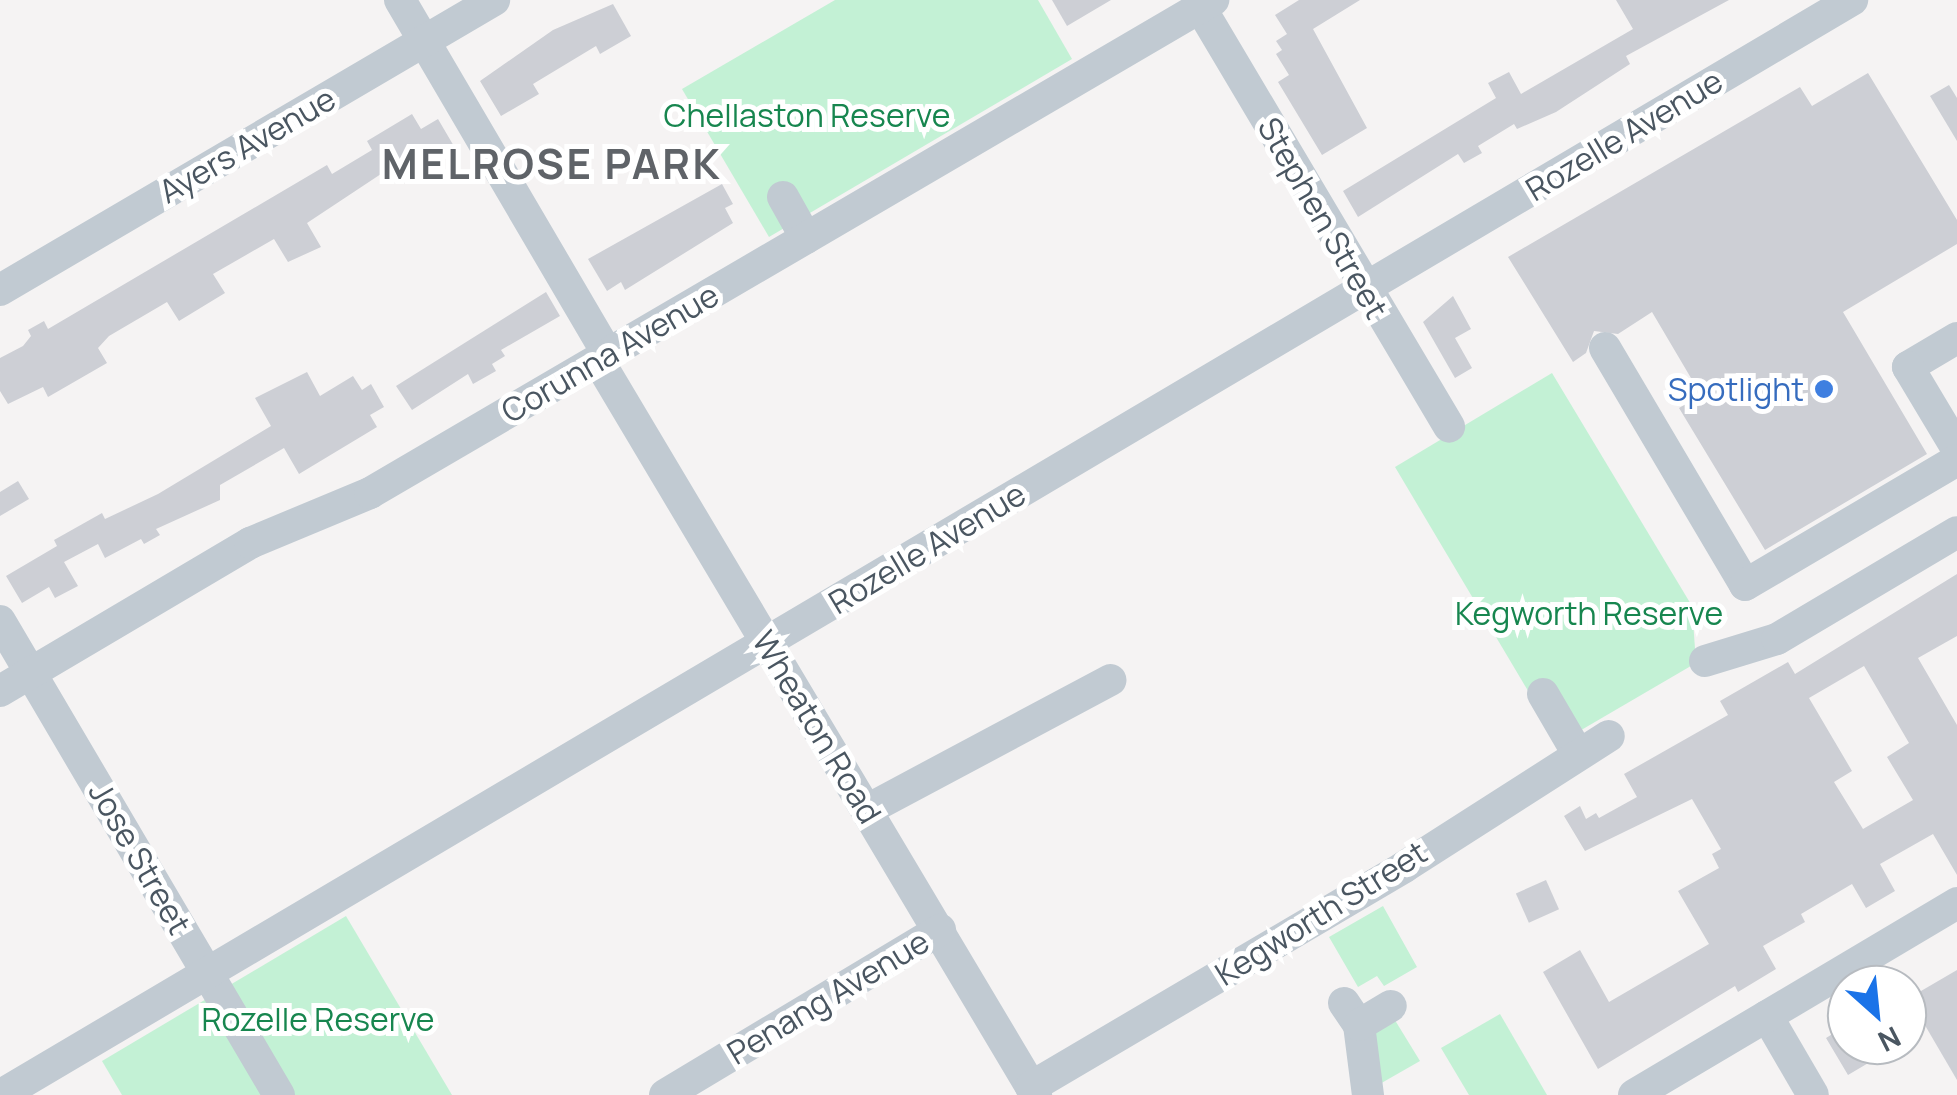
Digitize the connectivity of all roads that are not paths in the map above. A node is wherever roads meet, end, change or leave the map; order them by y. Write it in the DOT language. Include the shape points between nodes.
graph roads {
  1 [pos="400,0"];
  2 [pos="494,0"];
  3 [pos="1852,0"];
  4 [pos="1206,4"];
  5 [pos="424,41"];
  6 [pos="783,197"];
  7 [pos="806,238"];
  8 [pos="1364,288"];
  9 [pos="0,290"];
  10 [pos="1605,348"];
  11 [pos="1953,351"];
  12 [pos="603,357"];
  13 [pos="1448,427"];
  14 [pos="1957,449"];
  15 [pos="1957,460"];
  16 [pos="1957,532"];
  17 [pos="0,621"];
  18 [pos="766,643"];
  19 [pos="1705,661"];
  20 [pos="30,672"];
  21 [pos="1110,680"];
  22 [pos="0,690"];
  23 [pos="1544,694"];
  24 [pos="1608,736"];
  25 [pos="1578,754"];
  26 [pos="867,810"];
  27 [pos="1957,903"];
  28 [pos="940,930"];
  29 [pos="208,973"];
  30 [pos="1391,1006"];
  31 [pos="1767,1016"];
  32 [pos="1033,1091"];
  33 [pos="1,1095"];
  34 [pos="279,1095"];
  35 [pos="665,1095"];
  36 [pos="1368,1095"];
  37 [pos="1634,1095"];
  38 [pos="1813,1095"];
  1 -- 5 [label="street, Wheaton Road"];
  2 -- 5 [label="street, Ayers Avenue"];
  3 -- 8 [label="street, Rozelle Avenue"];
  4 -- 7 [label="street, Corunna Avenue"];
  4 -- 8 [label="street, Stephen Street"];
  5 -- 9 [label="street, Ayers Avenue"];
  5 -- 12 [label="street, Wheaton Road"];
  6 -- 7 [label="street"];
  7 -- 12 [label="street, Corunna Avenue"];
  8 -- 13 [label="street, Stephen Street"];
  8 -- 18 [label="street, Rozelle Avenue"];
  10 -- 15 [label="street" via="1745,585"];
  11 -- 14 [label="street" via="1908,367"];
  12 -- 18 [label="street, Wheaton Road"];
  12 -- 20 [label="street, Corunna Avenue" via="370,493 250,542"];
  16 -- 19 [label="street" via="1777,639"];
  17 -- 20 [label="street, Jose Street"];
  18 -- 26 [label="street, Wheaton Road"];
  18 -- 29 [label="street, Rozelle Avenue"];
  20 -- 22 [label="street, Corunna Avenue"];
  20 -- 29 [label="street, Jose Street"];
  21 -- 26 [label="street"];
  23 -- 25 [label="street"];
  24 -- 25 [label="street, Kegworth Street"];
  25 -- 32 [label="street, Kegworth Street"];
  26 -- 28 [label="street, Wheaton Road"];
  27 -- 31 [label="street"];
  28 -- 32 [label="street, Wheaton Road"];
  28 -- 35 [label="street, Penang Avenue"];
  29 -- 33 [label="street, Rozelle Avenue"];
  29 -- 34 [label="street, Jose Street"];
  30 -- 36 [label="street" via="1352,1014"];
  31 -- 37 [label="street"];
  31 -- 38 [label="street"];
}
